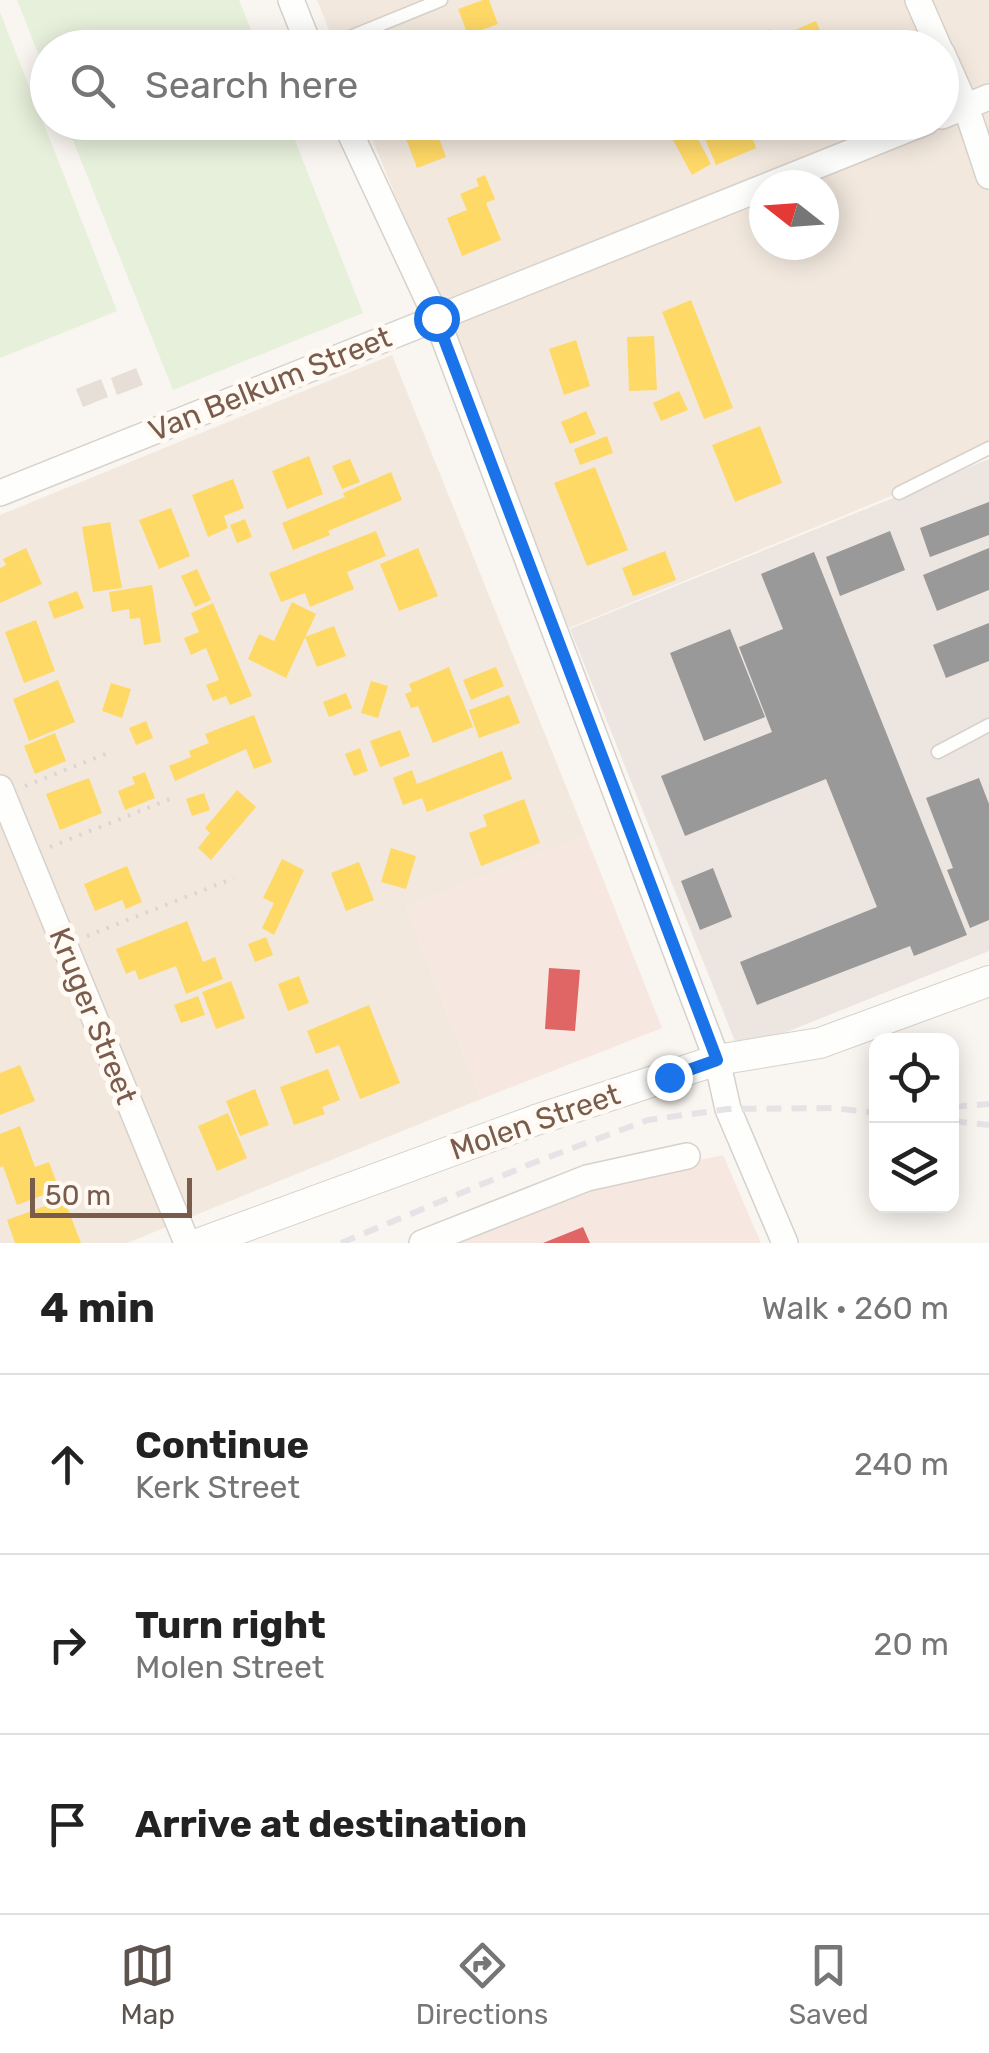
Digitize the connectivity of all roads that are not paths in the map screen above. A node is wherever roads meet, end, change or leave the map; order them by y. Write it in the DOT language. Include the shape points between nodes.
graph roads {
  1 [pos="290,0"];
  2 [pos="441,0"];
  3 [pos="918,0"];
  4 [pos="302,30"];
  5 [pos="367,30"];
  6 [pos="931,30"];
  7 [pos="965,107"];
  8 [pos="353,140"];
  9 [pos="881,140"];
  10 [pos="806,170"];
  11 [pos="989,176"];
  12 [pos="749,193"];
  13 [pos="436,318"];
  14 [pos="989,448"];
  15 [pos="899,493"];
  16 [pos="0,494"];
  17 [pos="989,725"];
  18 [pos="938,752"];
  19 [pos="1,792"];
  20 [pos="989,981"];
  21 [pos="717,1060"];
  22 [pos="686,1156"];
  23 [pos="187,1243"];
  24 [pos="200,1243"];
  25 [pos="422,1243"];
  26 [pos="785,1243"];
  1 -- 4 [label="street"];
  2 -- 5 [label="lane"];
  3 -- 6 [label="street"];
  7 -- 11 [label="street"];
  8 -- 13 [label="street"];
  9 -- 10 [label="street, Van Belkum Street"];
  12 -- 13 [label="street, Van Belkum Street"];
  13 -- 16 [label="street, Van Belkum Street"];
  13 -- 21 [label="street"];
  14 -- 15 [label="lane"];
  17 -- 18 [label="lane"];
  19 -- 23 [label="street, Kruger Street"];
  20 -- 21 [label="street, Molen Street" via="820,1044"];
  21 -- 24 [label="street, Molen Street"];
  21 -- 26 [label="street" via="728,1109"];
  22 -- 25 [label="street" via="587,1178"];
}
